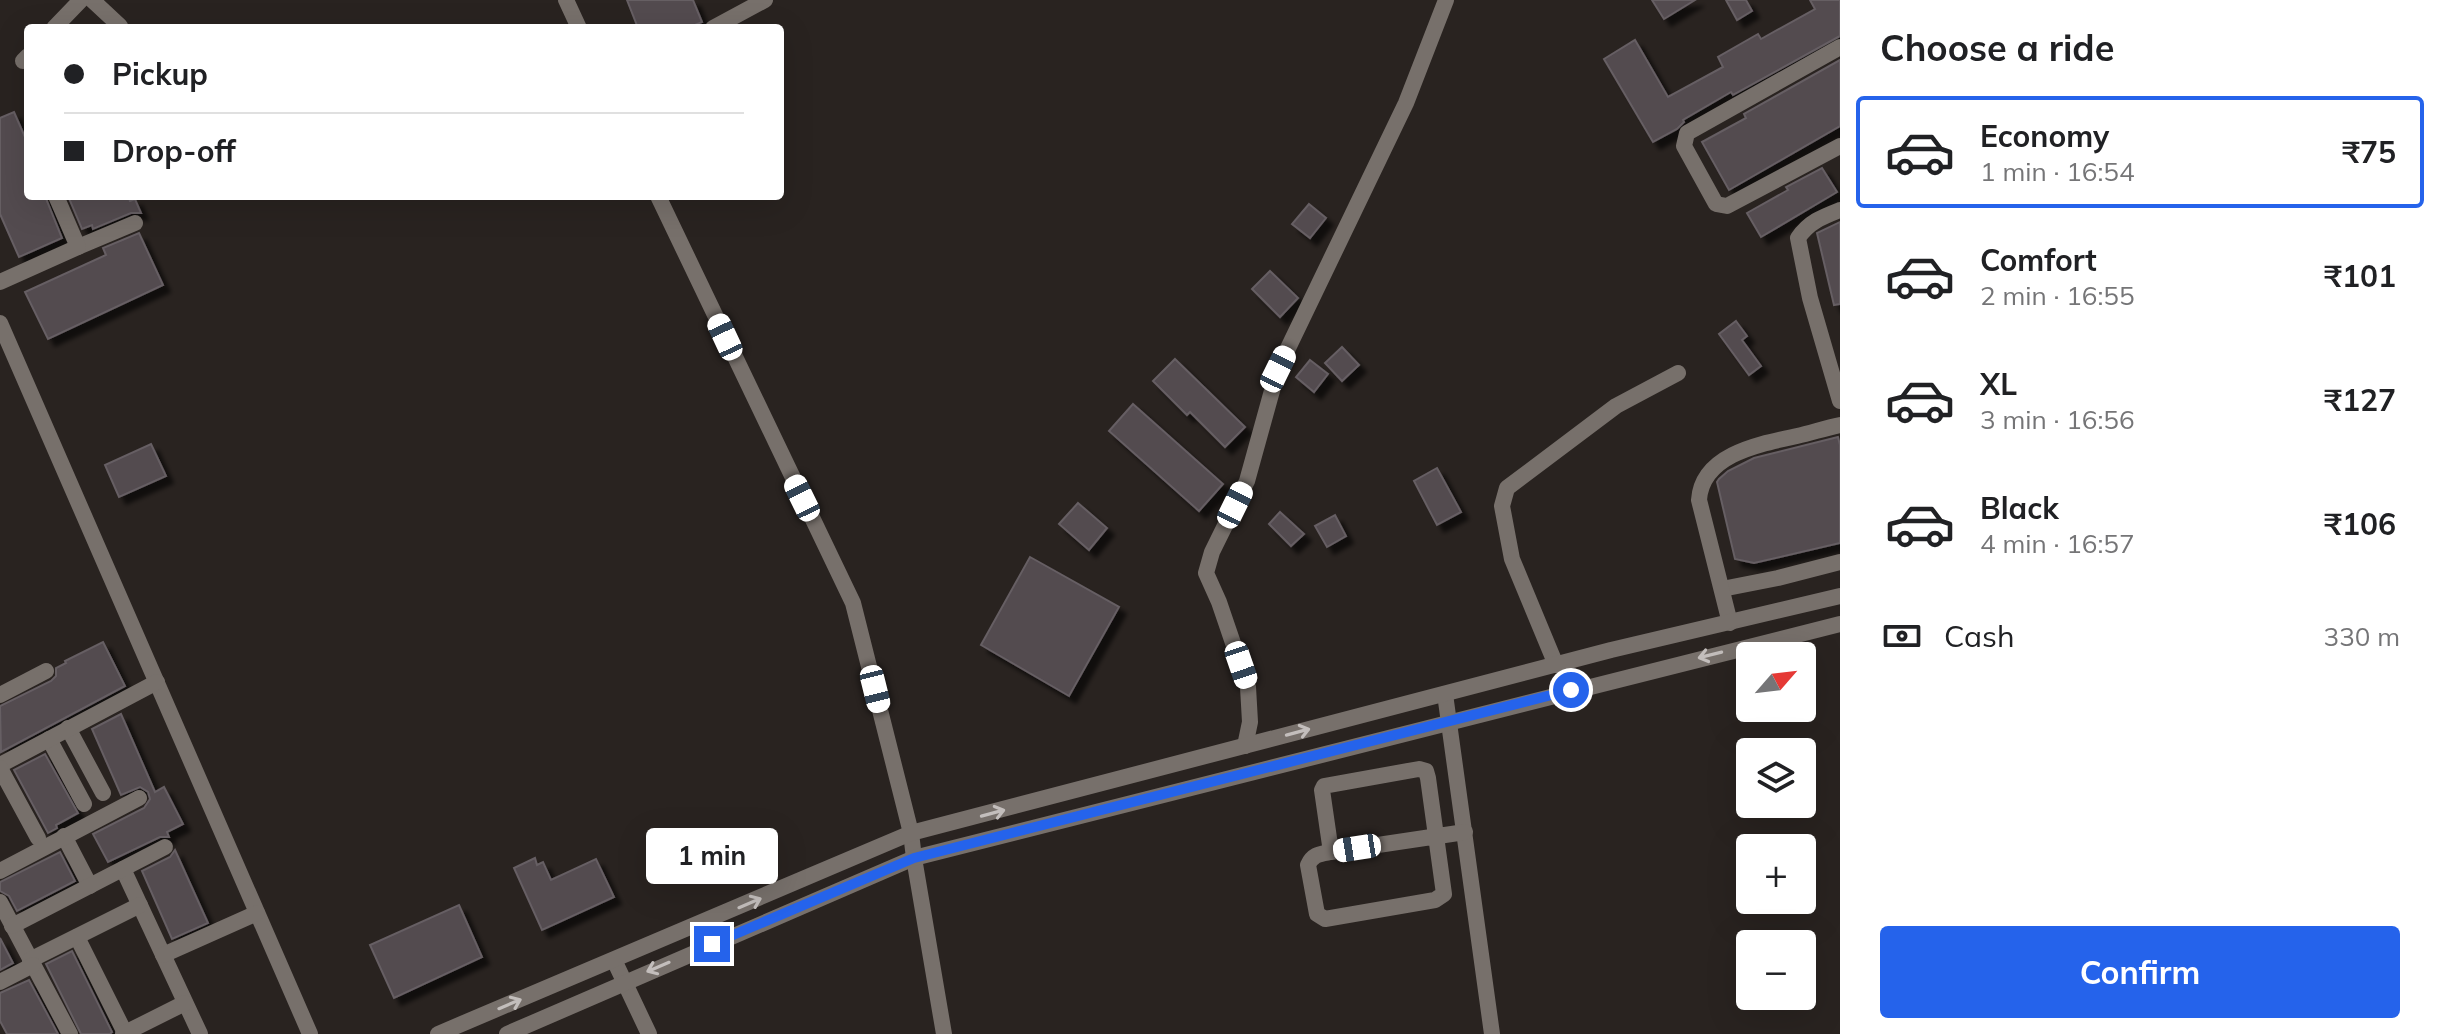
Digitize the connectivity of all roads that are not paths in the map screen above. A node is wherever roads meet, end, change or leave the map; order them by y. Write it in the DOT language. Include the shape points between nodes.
graph roads {
  1 [pos="81,0"];
  2 [pos="566,0"];
  3 [pos="765,0"];
  4 [pos="1446,0"];
  5 [pos="103,4"];
  6 [pos="58,24"];
  7 [pos="118,24"];
  8 [pos="577,24"];
  9 [pos="720,24"];
  10 [pos="1840,47"];
  11 [pos="1840,146"];
  12 [pos="58,200"];
  13 [pos="660,200"];
  14 [pos="1840,210"];
  15 [pos="135,223"];
  16 [pos="78,247"];
  17 [pos="0,282"];
  18 [pos="0,323"];
  19 [pos="1678,373"];
  20 [pos="1840,401"];
  21 [pos="1840,425"];
  22 [pos="1840,562"];
  23 [pos="1722,589"];
  24 [pos="1840,596"];
  25 [pos="1730,623"];
  26 [pos="1840,624"];
  27 [pos="1556,665"];
  28 [pos="46,671"];
  29 [pos="157,682"];
  30 [pos="1445,694"];
  31 [pos="0,695"];
  32 [pos="1450,721"];
  33 [pos="68,728"];
  34 [pos="49,739"];
  35 [pos="1245,746"];
  36 [pos="0,766"];
  37 [pos="103,793"];
  38 [pos="139,798"];
  39 [pos="84,804"];
  40 [pos="1465,832"];
  41 [pos="911,833"];
  42 [pos="64,836"];
  43 [pos="1437,836"];
  44 [pos="38,838"];
  45 [pos="165,847"];
  46 [pos="1331,852"];
  47 [pos="914,858"];
  48 [pos="123,869"];
  49 [pos="0,871"];
  50 [pos="90,886"];
  51 [pos="0,902"];
  52 [pos="140,905"];
  53 [pos="257,913"];
  54 [pos="12,926"];
  55 [pos="77,937"];
  56 [pos="163,955"];
  57 [pos="614,960"];
  58 [pos="32,962"];
  59 [pos="626,981"];
  60 [pos="0,982"];
  61 [pos="185,1003"];
  62 [pos="124,1033"];
  63 [pos="70,1034"];
  64 [pos="200,1034"];
  65 [pos="310,1034"];
  66 [pos="438,1034"];
  67 [pos="507,1034"];
  68 [pos="649,1034"];
  69 [pos="944,1034"];
  70 [pos="1492,1034"];
  1 -- 6 [label="street"];
  2 -- 8 [label="street"];
  3 -- 9 [label="street"];
  4 -- 35 [label="street" via="1406,103 1278,369 1247,481 1206,573 1248,687"];
  5 -- 7 [label="street"];
  10 -- 11 [label="street" via="1687,133 1684,146 1721,207"];
  12 -- 16 [label="street"];
  13 -- 41 [label="street" via="853,603"];
  14 -- 20 [label="street" via="1805,227 1798,238"];
  15 -- 16 [label="street"];
  16 -- 17 [label="street"];
  18 -- 29 [label="street"];
  19 -- 27 [label="street" via="1616,406 1507,488 1502,506 1512,559"];
  21 -- 23 [label="street" via="1734,453 1708,474 1699,500"];
  22 -- 23 [label="street"];
  23 -- 25 [label="street"];
  24 -- 25 [label="street"];
  25 -- 27 [label="street"];
  26 -- 32 [label="street, one-way"];
  27 -- 30 [label="street"];
  28 -- 31 [label="street"];
  29 -- 33 [label="street"];
  29 -- 53 [label="street"];
  30 -- 32 [label="street"];
  35 -- 30 [label="street, one-way"];
  32 -- 40 [label="street"];
  32 -- 47 [label="street"];
  33 -- 34 [label="street"];
  33 -- 37 [label="street"];
  34 -- 36 [label="street"];
  34 -- 39 [label="street"];
  41 -- 35 [label="street, one-way"];
  36 -- 44 [label="street"];
  38 -- 42 [label="street"];
  40 -- 43 [label="street"];
  40 -- 70 [label="street"];
  41 -- 47 [label="street"];
  57 -- 41 [label="street, one-way"];
  42 -- 49 [label="street"];
  42 -- 50 [label="street"];
  43 -- 46 [label="street"];
  43 -- 46 [label="street" via="1426,771 1419,769 1324,786"];
  43 -- 46 [label="street" via="1444,890 1440,898 1325,919 1317,914 1308,865 1317,854"];
  45 -- 48 [label="street"];
  47 -- 59 [label="street, one-way"];
  47 -- 69 [label="street"];
  48 -- 50 [label="street"];
  48 -- 52 [label="street"];
  50 -- 54 [label="street"];
  51 -- 54 [label="street"];
  52 -- 55 [label="street"];
  52 -- 56 [label="street"];
  53 -- 56 [label="street"];
  53 -- 65 [label="street"];
  54 -- 58 [label="street"];
  55 -- 58 [label="street"];
  55 -- 62 [label="street"];
  56 -- 61 [label="street"];
  57 -- 59 [label="street"];
  66 -- 57 [label="street, one-way"];
  58 -- 60 [label="street"];
  58 -- 63 [label="street"];
  59 -- 67 [label="street"];
  59 -- 68 [label="street"];
  61 -- 62 [label="street"];
  61 -- 64 [label="street"];
}
